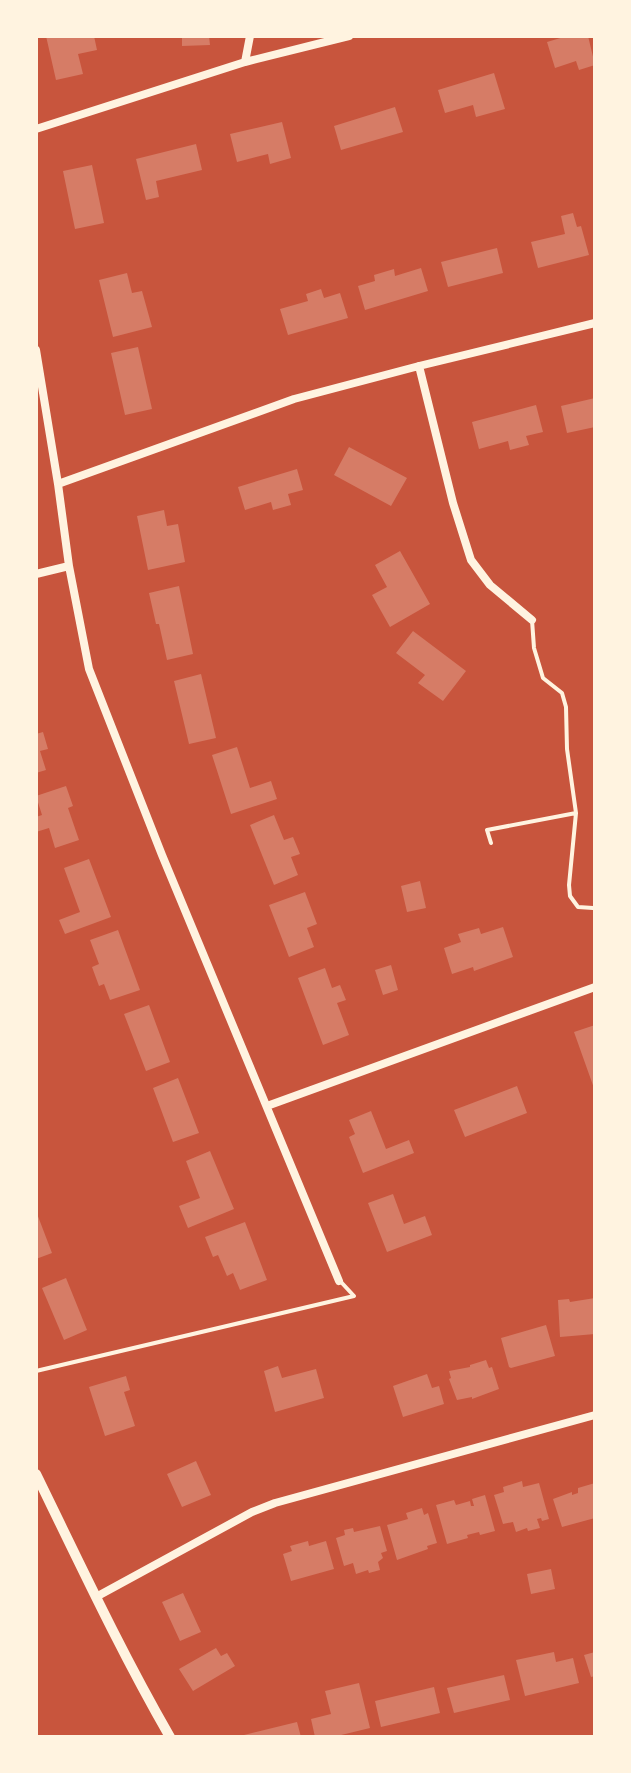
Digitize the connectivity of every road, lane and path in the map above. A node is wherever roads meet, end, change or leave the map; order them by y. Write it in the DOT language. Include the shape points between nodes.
graph roads {
  1 [pos="250,36"];
  2 [pos="349,36"];
  3 [pos="245,62"];
  4 [pos="36,129"];
  5 [pos="595,323"];
  6 [pos="36,350"];
  7 [pos="419,366"];
  8 [pos="58,484"];
  9 [pos="69,566"];
  10 [pos="36,574"];
  11 [pos="532,620"];
  12 [pos="576,813"];
  13 [pos="491,843"];
  14 [pos="593,908"];
  15 [pos="595,987"];
  16 [pos="267,1106"];
  17 [pos="339,1281"];
  18 [pos="36,1371"];
  19 [pos="595,1415"];
  20 [pos="36,1474"];
  21 [pos="96,1597"];
  22 [pos="170,1737"];
  1 -- 3 [label="street"];
  2 -- 3 [label="street"];
  3 -- 4 [label="street"];
  5 -- 7 [label="street"];
  6 -- 8 [label="street"];
  7 -- 8 [label="street" via="294,399"];
  7 -- 11 [label="street" via="471,560 490,585"];
  8 -- 9 [label="street"];
  9 -- 10 [label="street"];
  9 -- 16 [label="street" via="89,669"];
  11 -- 12 [label="lane" via="543,678 562,693 566,707"];
  12 -- 13 [label="lane" via="487,830"];
  12 -- 14 [label="lane" via="570,896 578,907"];
  15 -- 16 [label="street"];
  16 -- 17 [label="street"];
  17 -- 18 [label="lane" via="354,1296"];
  19 -- 21 [label="street" via="263,1507"];
  20 -- 21 [label="street"];
  21 -- 22 [label="street"];
}
